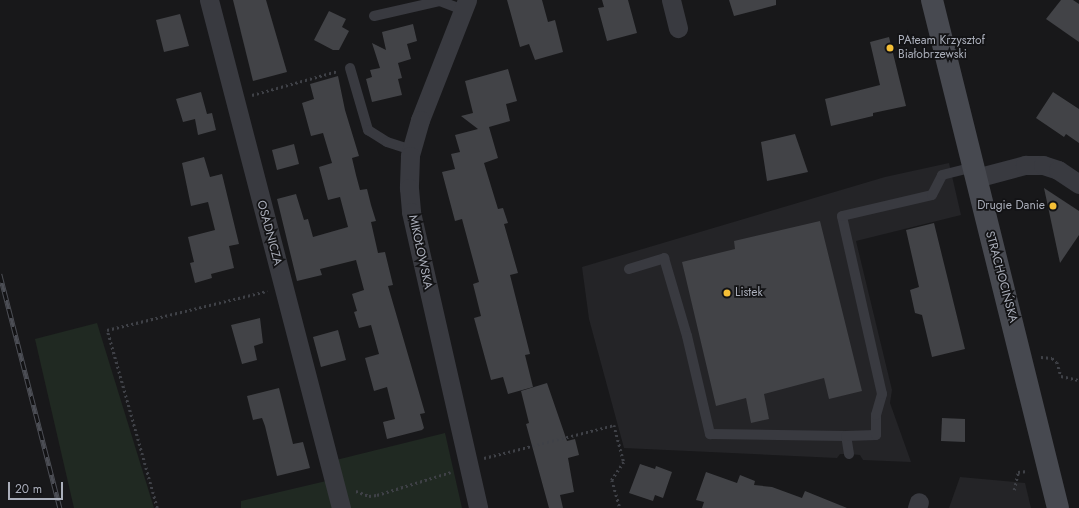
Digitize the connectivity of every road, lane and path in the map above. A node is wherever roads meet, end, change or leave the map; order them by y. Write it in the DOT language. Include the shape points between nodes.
graph roads {
  1 [pos="208,0"];
  2 [pos="671,0"];
  3 [pos="932,0"];
  4 [pos="465,5"];
  5 [pos="374,16"];
  6 [pos="678,28"];
  7 [pos="350,68"];
  8 [pos="234,100"];
  9 [pos="412,150"];
  10 [pos="974,172"];
  11 [pos="1079,184"];
  12 [pos="629,269"];
  13 [pos="283,287"];
  14 [pos="1023,366"];
  15 [pos="1079,380"];
  16 [pos="846,436"];
  17 [pos="848,454"];
  18 [pos="468,465"];
  19 [pos="1029,471"];
  20 [pos="353,488"];
  21 [pos="1014,490"];
  22 [pos="158,508"];
  23 [pos="341,508"];
  24 [pos="478,508"];
  25 [pos="620,508"];
  26 [pos="1058,508"];
  1 -- 8 [label="street, OSADNICZA"];
  2 -- 6 [label="street"];
  3 -- 10 [label="main road, STRACHOCIŃSKA"];
  4 -- 5 [label="lane" via="440,1"];
  4 -- 9 [label="street, MIKOŁOWSKA" via="420,120"];
  7 -- 8 [label="path"];
  7 -- 9 [label="lane" via="368,130 387,142"];
  8 -- 13 [label="street, OSADNICZA"];
  9 -- 18 [label="street, MIKOŁOWSKA" via="409,188 411,212"];
  10 -- 11 [label="street" via="1043,165 1058,170"];
  10 -- 14 [label="main road, STRACHOCIŃSKA"];
  10 -- 16 [label="lane" via="942,175 932,195 842,216 882,394 876,415 876,435"];
  12 -- 16 [label="lane" via="664,258 687,336 710,434"];
  13 -- 22 [label="path" via="107,330"];
  13 -- 23 [label="street, OSADNICZA"];
  14 -- 15 [label="path" via="1047,356 1057,362 1061,376"];
  14 -- 26 [label="main road, STRACHOCIŃSKA"];
  16 -- 17 [label="lane"];
  18 -- 20 [label="path" via="377,495 363,494"];
  18 -- 24 [label="street, MIKOŁOWSKA"];
  18 -- 25 [label="path" via="614,425 624,462 612,480"];
  19 -- 21 [label="path" via="1018,472"];
}
